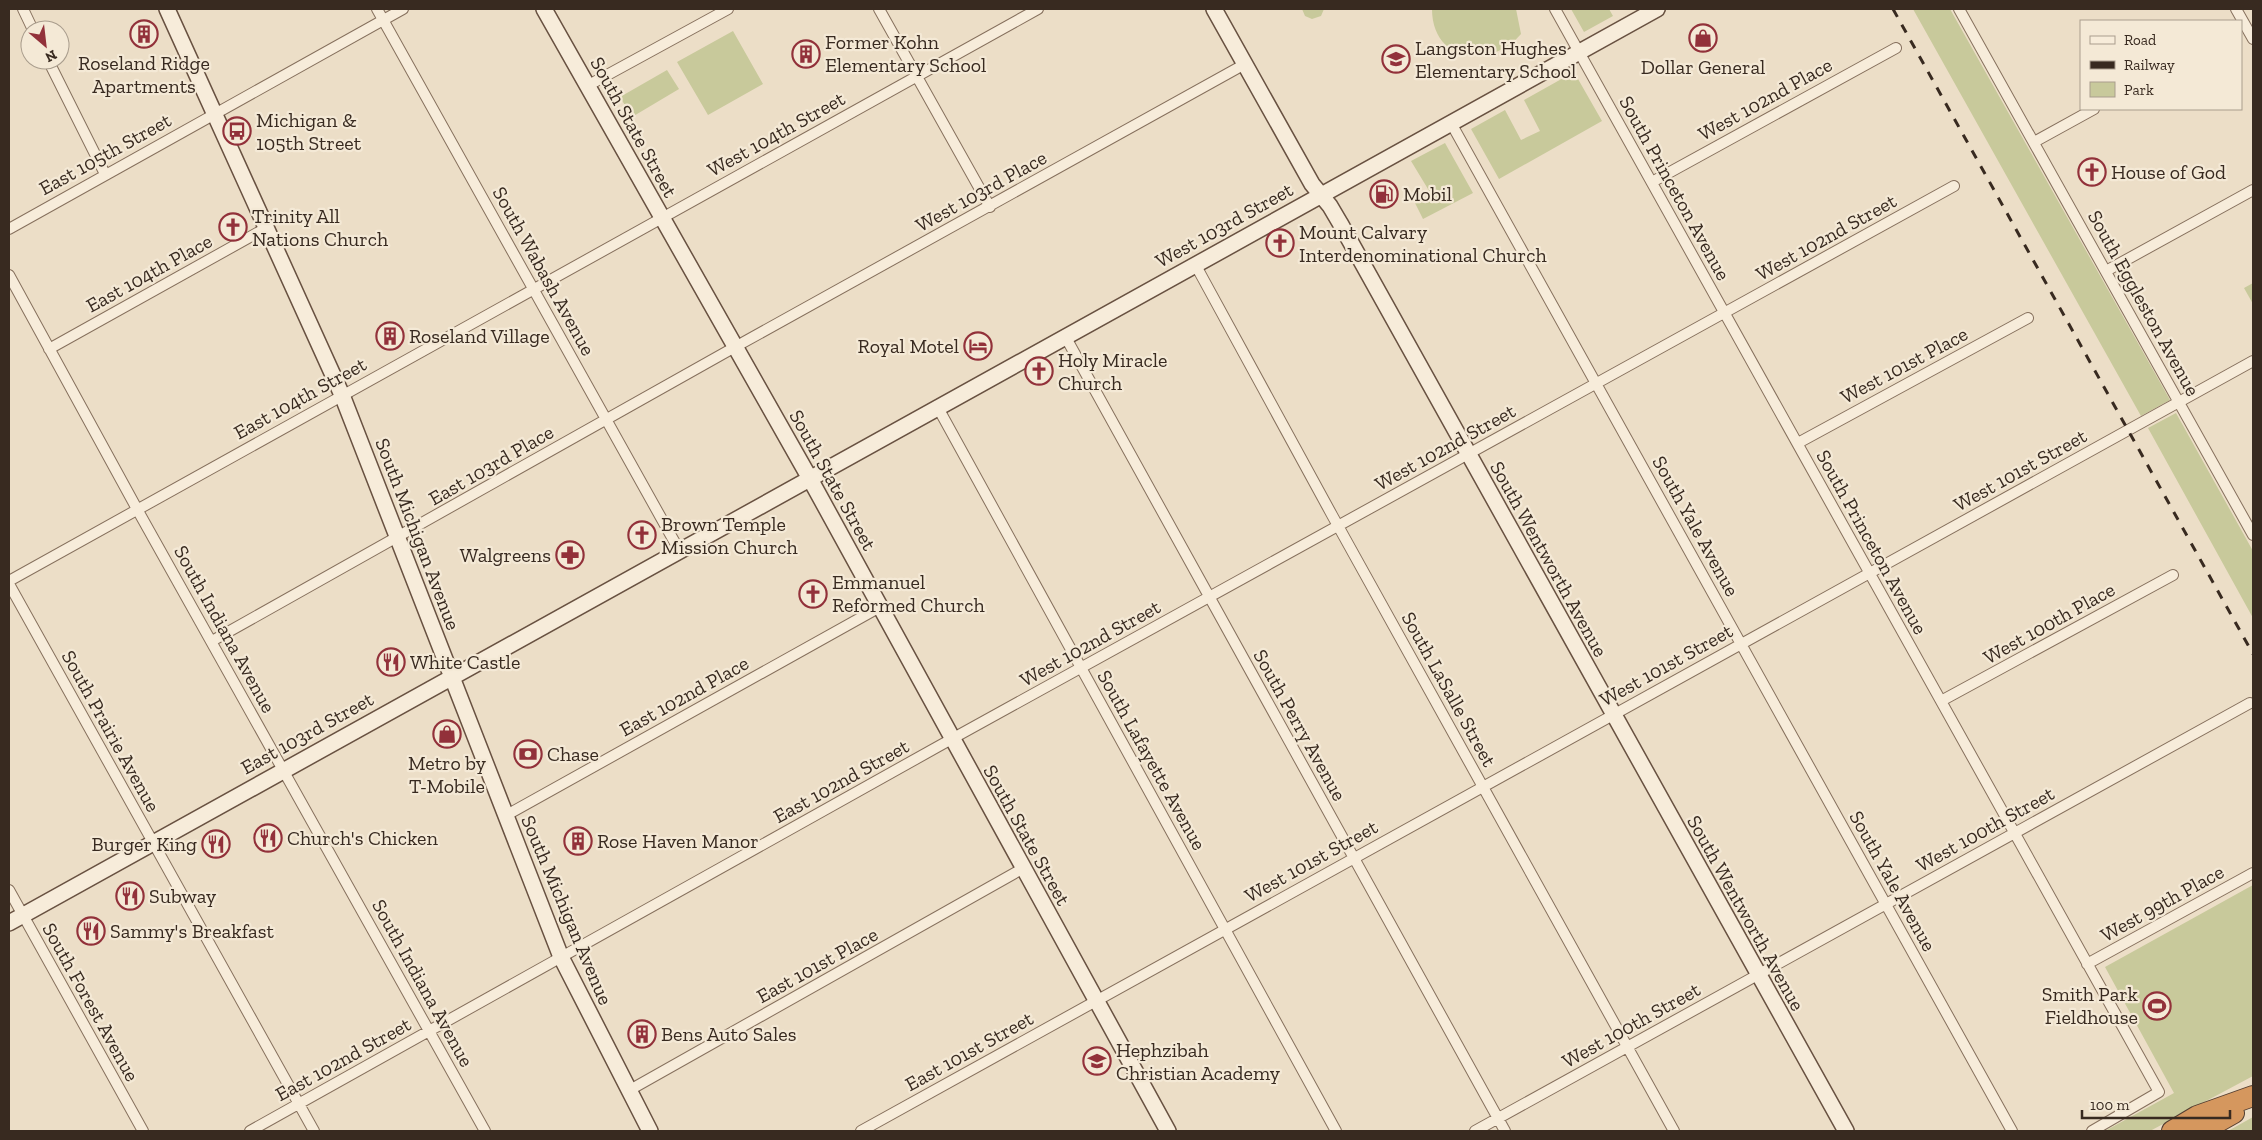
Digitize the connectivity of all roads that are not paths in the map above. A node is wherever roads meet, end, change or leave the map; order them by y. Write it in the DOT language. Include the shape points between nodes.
graph roads {
  1 [pos="167,9"];
  2 [pos="377,9"];
  3 [pos="403,9"];
  4 [pos="544,9"];
  5 [pos="728,9"];
  6 [pos="879,9"];
  7 [pos="1038,9"];
  8 [pos="1214,9"];
  9 [pos="1554,9"];
  10 [pos="1658,9"];
  11 [pos="2236,9"];
  12 [pos="1963,10"];
  13 [pos="383,20"];
  14 [pos="2246,24"];
  15 [pos="2253,39"];
  16 [pos="1896,48"];
  17 [pos="1580,52"];
  18 [pos="1244,64"];
  19 [pos="53,70"];
  20 [pos="916,76"];
  21 [pos="587,86"];
  22 [pos="2092,110"];
  23 [pos="215,114"];
  24 [pos="1451,123"];
  25 [pos="2034,142"];
  26 [pos="105,174"];
  27 [pos="1652,182"];
  28 [pos="1954,186"];
  29 [pos="2253,190"];
  30 [pos="1321,195"];
  31 [pos="990,207"];
  32 [pos="661,217"];
  33 [pos="9,228"];
  34 [pos="266,228"];
  35 [pos="1195,264"];
  36 [pos="2106,271"];
  37 [pos="9,275"];
  38 [pos="534,288"];
  39 [pos="1725,312"];
  40 [pos="2028,318"];
  41 [pos="1065,336"];
  42 [pos="735,347"];
  43 [pos="49,349"];
  44 [pos="2253,361"];
  45 [pos="1596,383"];
  46 [pos="342,395"];
  47 [pos="2179,402"];
  48 [pos="937,406"];
  49 [pos="607,420"];
  50 [pos="1798,443"];
  51 [pos="1468,454"];
  52 [pos="809,477"];
  53 [pos="137,509"];
  54 [pos="1338,527"];
  55 [pos="2253,533"];
  56 [pos="398,538"];
  57 [pos="679,550"];
  58 [pos="1870,573"];
  59 [pos="2173,575"];
  60 [pos="9,582"];
  61 [pos="1209,597"];
  62 [pos="880,607"];
  63 [pos="212,641"];
  64 [pos="1742,644"];
  65 [pos="1081,668"];
  66 [pos="451,676"];
  67 [pos="1941,701"];
  68 [pos="2250,702"];
  69 [pos="1613,715"];
  70 [pos="952,739"];
  71 [pos="284,769"];
  72 [pos="1484,786"];
  73 [pos="505,816"];
  74 [pos="2014,833"];
  75 [pos="154,842"];
  76 [pos="1354,858"];
  77 [pos="1022,869"];
  78 [pos="2253,873"];
  79 [pos="9,890"];
  80 [pos="1886,904"];
  81 [pos="23,915"];
  82 [pos="9,923"];
  83 [pos="1225,929"];
  84 [pos="561,957"];
  85 [pos="2087,964"];
  86 [pos="1757,975"];
  87 [pos="1095,1001"];
  88 [pos="429,1031"];
  89 [pos="1627,1047"];
  90 [pos="628,1091"];
  91 [pos="2253,1096"];
  92 [pos="2253,1102"];
  93 [pos="299,1104"];
  94 [pos="1498,1119"];
  95 [pos="143,1131"];
  96 [pos="250,1131"];
  97 [pos="314,1131"];
  98 [pos="485,1131"];
  99 [pos="650,1131"];
  100 [pos="861,1131"];
  101 [pos="1167,1131"];
  102 [pos="1336,1131"];
  103 [pos="1475,1131"];
  104 [pos="1505,1131"];
  105 [pos="1674,1131"];
  106 [pos="1846,1131"];
  107 [pos="2012,1131"];
  108 [pos="2092,1131"];
  109 [pos="2172,1131"];
  110 [pos="2202,1131"];
  1 -- 23 [label="main road, South Michigan Avenue"];
  2 -- 13 [label="street, South Wabash Avenue"];
  3 -- 13 [label="street, East 105th Street"];
  4 -- 21 [label="main road, South State Street"];
  5 -- 21 [label="street"];
  6 -- 20 [label="street"];
  7 -- 20 [label="street, West 104th Street"];
  8 -- 18 [label="main road, South Wentworth Avenue"];
  9 -- 17 [label="street, South Princeton Avenue"];
  10 -- 17 [label="main road, West 103rd Street"];
  11 -- 14 [label="street"];
  12 -- 25 [label="street, South Eggleston Avenue"];
  13 -- 23 [label="street, East 105th Street"];
  13 -- 38 [label="street, South Wabash Avenue"];
  14 -- 15 [label="street"];
  16 -- 27 [label="street, West 102nd Place"];
  17 -- 24 [label="main road, West 103rd Street"];
  17 -- 27 [label="street, South Princeton Avenue"];
  18 -- 30 [label="main road, South Wentworth Avenue"];
  18 -- 31 [label="street, West 103rd Place"];
  19 -- 26 [label="street"];
  20 -- 31 [label="street"];
  20 -- 32 [label="street, West 104th Street"];
  21 -- 32 [label="main road, South State Street"];
  22 -- 25 [label="street"];
  23 -- 26 [label="street, East 105th Street"];
  23 -- 34 [label="main road, South Michigan Avenue"];
  24 -- 30 [label="main road, West 103rd Street"];
  24 -- 45 [label="street, South Yale Avenue"];
  25 -- 36 [label="street, South Eggleston Avenue"];
  26 -- 33 [label="street, East 105th Street"];
  27 -- 39 [label="street, South Princeton Avenue"];
  28 -- 39 [label="street, West 102nd Street"];
  29 -- 36 [label="street"];
  30 -- 35 [label="main road, West 103rd Street"];
  30 -- 51 [label="main road, South Wentworth Avenue"];
  31 -- 42 [label="street, West 103rd Place"];
  32 -- 38 [label="street, East 104th Street"];
  32 -- 42 [label="main road, South State Street"];
  34 -- 43 [label="street, East 104th Place"];
  34 -- 46 [label="main road, South Michigan Avenue"];
  35 -- 41 [label="main road, West 103rd Street"];
  35 -- 54 [label="street, South LaSalle Street"];
  36 -- 47 [label="street, South Eggleston Avenue"];
  37 -- 43 [label="street, South Indiana Avenue"];
  38 -- 46 [label="street, East 104th Street"];
  38 -- 49 [label="street, South Wabash Avenue"];
  39 -- 45 [label="street, West 102nd Street"];
  39 -- 50 [label="street, South Princeton Avenue"];
  40 -- 50 [label="street, West 101st Place"];
  41 -- 48 [label="main road, West 103rd Street"];
  41 -- 61 [label="street, South Perry Avenue"];
  42 -- 49 [label="street, East 103rd Place"];
  42 -- 52 [label="main road, South State Street"];
  43 -- 53 [label="street, South Indiana Avenue"];
  44 -- 47 [label="street, West 101st Street"];
  45 -- 51 [label="street, West 102nd Street"];
  45 -- 64 [label="street, South Yale Avenue"];
  46 -- 53 [label="street, East 104th Street"];
  46 -- 56 [label="main road, South Michigan Avenue"];
  47 -- 55 [label="street, South Eggleston Avenue"];
  47 -- 58 [label="street, West 101st Street"];
  48 -- 52 [label="main road, West 103rd Street"];
  48 -- 65 [label="street, South Lafayette Avenue"];
  49 -- 56 [label="street, East 103rd Place"];
  49 -- 57 [label="street, South Wabash Avenue"];
  50 -- 58 [label="street, South Princeton Avenue"];
  51 -- 54 [label="street, West 102nd Street"];
  51 -- 69 [label="main road, South Wentworth Avenue"];
  52 -- 57 [label="main road, East 103rd Street"];
  52 -- 62 [label="main road, South State Street"];
  53 -- 60 [label="street, East 104th Street"];
  53 -- 63 [label="street, South Indiana Avenue"];
  54 -- 61 [label="street, West 102nd Street"];
  54 -- 72 [label="street, South LaSalle Street"];
  56 -- 63 [label="street, East 103rd Place"];
  56 -- 66 [label="main road, South Michigan Avenue"];
  57 -- 66 [label="main road, East 103rd Street"];
  58 -- 64 [label="street, West 101st Street"];
  58 -- 67 [label="street, South Princeton Avenue"];
  59 -- 67 [label="street, West 100th Place"];
  60 -- 75 [label="street, South Prairie Avenue"];
  61 -- 65 [label="street, West 102nd Street"];
  61 -- 76 [label="street, South Perry Avenue"];
  62 -- 70 [label="main road, South State Street"];
  62 -- 73 [label="street, East 102nd Place"];
  63 -- 71 [label="street, South Indiana Avenue"];
  64 -- 69 [label="street, West 101st Street"];
  64 -- 80 [label="street, South Yale Avenue"];
  65 -- 70 [label="street, West 102nd Street"];
  65 -- 83 [label="street, South Lafayette Avenue"];
  66 -- 71 [label="main road, East 103rd Street"];
  66 -- 73 [label="main road, South Michigan Avenue"];
  67 -- 74 [label="street, South Princeton Avenue"];
  68 -- 74 [label="street, West 100th Street"];
  69 -- 72 [label="street, West 101st Street"];
  69 -- 86 [label="main road, South Wentworth Avenue"];
  70 -- 77 [label="main road, South State Street"];
  70 -- 84 [label="street, East 102nd Street"];
  71 -- 75 [label="main road, East 103rd Street"];
  71 -- 88 [label="street, South Indiana Avenue"];
  72 -- 76 [label="street, West 101st Street"];
  72 -- 89 [label="street, South LaSalle Street"];
  73 -- 84 [label="main road, South Michigan Avenue"];
  74 -- 80 [label="street, West 100th Street"];
  74 -- 85 [label="street, South Princeton Avenue"];
  75 -- 81 [label="main road, East 103rd Street"];
  75 -- 93 [label="street, South Prairie Avenue"];
  76 -- 83 [label="street, West 101st Street"];
  76 -- 94 [label="street, South Perry Avenue"];
  77 -- 87 [label="main road, South State Street"];
  77 -- 90 [label="street, East 101st Place"];
  78 -- 85 [label="street, West 99th Place"];
  79 -- 81 [label="street, South Forest Avenue"];
  80 -- 86 [label="street, West 100th Street"];
  80 -- 107 [label="street, South Yale Avenue"];
  81 -- 82 [label="main road, East 103rd Street"];
  81 -- 95 [label="street, South Forest Avenue"];
  83 -- 87 [label="street, West 101st Street"];
  83 -- 102 [label="street, South Lafayette Avenue"];
  84 -- 88 [label="street, East 102nd Street"];
  84 -- 90 [label="main road, South Michigan Avenue"];
  85 -- 108 [label="street, South Princeton Avenue" via="2159,1092"];
  86 -- 89 [label="street, West 100th Street"];
  86 -- 106 [label="main road, South Wentworth Avenue"];
  87 -- 100 [label="street, East 101st Street"];
  87 -- 101 [label="main road, South State Street"];
  88 -- 93 [label="street, East 102nd Street"];
  88 -- 98 [label="street, South Indiana Avenue"];
  89 -- 94 [label="street, West 100th Street"];
  89 -- 105 [label="street, South LaSalle Street"];
  90 -- 99 [label="main road, South Michigan Avenue"];
  91 -- 109 [label="highway" via="2197,1116"];
  92 -- 110 [label="highway"];
  93 -- 96 [label="street, East 102nd Street"];
  93 -- 97 [label="street, South Prairie Avenue"];
  94 -- 103 [label="street, West 100th Street"];
  94 -- 104 [label="street, South Perry Avenue"];
}
